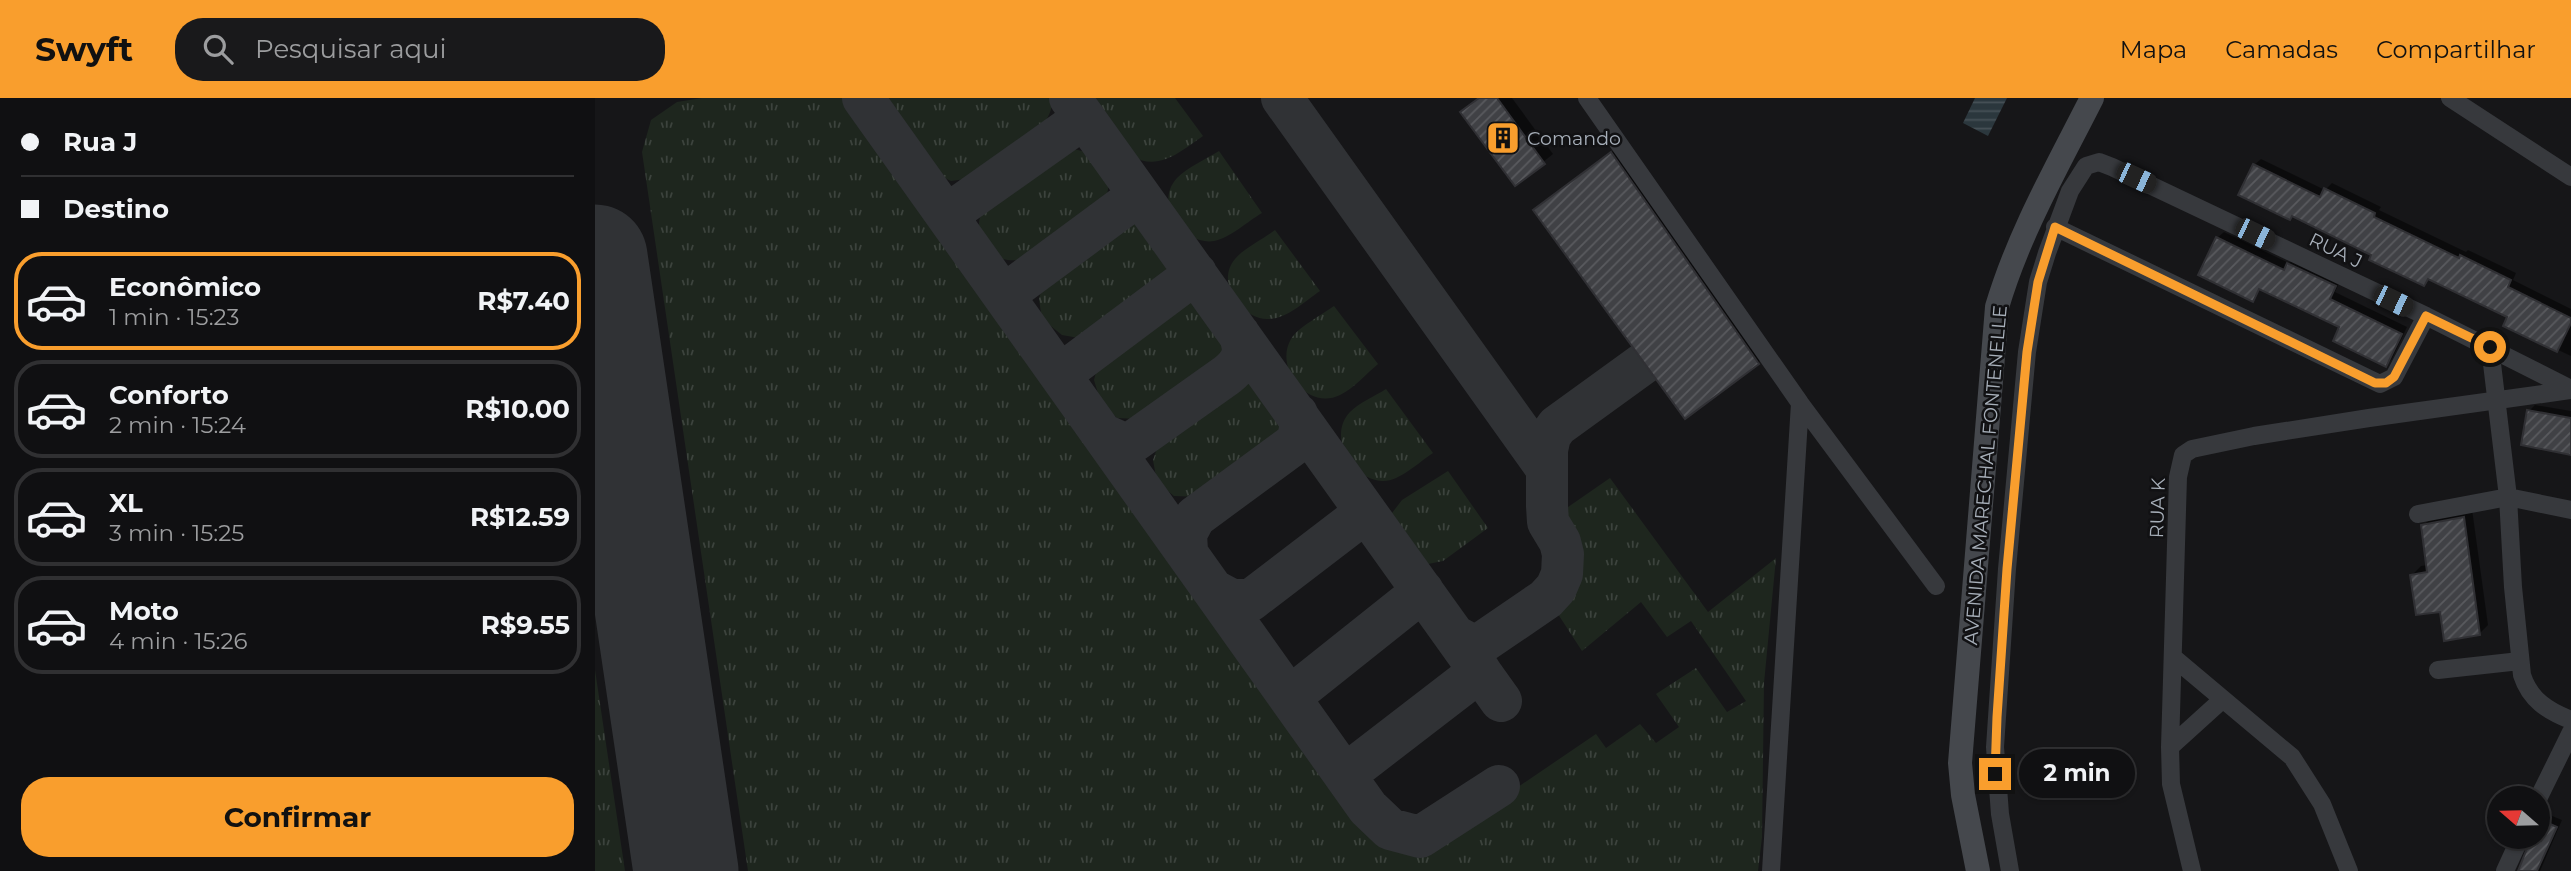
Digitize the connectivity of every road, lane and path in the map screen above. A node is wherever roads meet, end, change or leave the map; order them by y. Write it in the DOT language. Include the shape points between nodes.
graph roads {
  1 [pos="1587,98"];
  2 [pos="2092,98"];
  3 [pos="2450,98"];
  4 [pos="2571,177"];
  5 [pos="2055,227"];
  6 [pos="2426,316"];
  7 [pos="2490,347"];
  8 [pos="2571,390"];
  9 [pos="2497,400"];
  10 [pos="1800,403"];
  11 [pos="2508,497"];
  12 [pos="2571,510"];
  13 [pos="2418,514"];
  14 [pos="1936,586"];
  15 [pos="2174,658"];
  16 [pos="2520,661"];
  17 [pos="2438,670"];
  18 [pos="2223,699"];
  19 [pos="2571,720"];
  20 [pos="2571,732"];
  21 [pos="2170,747"];
  22 [pos="2544,786"];
  23 [pos="2515,849"];
  24 [pos="1771,871"];
  25 [pos="1977,871"];
  26 [pos="2010,871"];
  27 [pos="2192,871"];
  28 [pos="2349,871"];
  29 [pos="2505,871"];
  1 -- 10 [label="street"];
  2 -- 25 [label="main road, AVENIDA MARECHAL FONTENELLE" via="2027,223 1997,307 1960,763"];
  3 -- 4 [label="street"];
  5 -- 6 [label="street, RUA J" via="2082,170 2094,163 2112,167"];
  5 -- 6 [label="street" via="2380,384 2394,377"];
  5 -- 26 [label="street" via="2038,282 2027,352 1997,717 1995,774"];
  6 -- 7 [label="street, RUA J"];
  7 -- 8 [label="street, RUA J"];
  7 -- 9 [label="street"];
  8 -- 9 [label="street, RUA K"];
  9 -- 11 [label="street"];
  9 -- 15 [label="street, RUA K" via="2266,434 2192,449 2183,455 2178,477"];
  10 -- 14 [label="street"];
  10 -- 24 [label="street"];
  11 -- 12 [label="street"];
  11 -- 13 [label="street"];
  11 -- 16 [label="street"];
  15 -- 18 [label="street"];
  15 -- 21 [label="street, RUA K"];
  16 -- 17 [label="street"];
  16 -- 19 [label="street" via="2526,689 2553,713"];
  18 -- 21 [label="street"];
  18 -- 28 [label="street" via="2299,767 2322,804"];
  20 -- 22 [label="street"];
  21 -- 27 [label="street, RUA K" via="2171,784"];
  23 -- 29 [label="street"];
}
